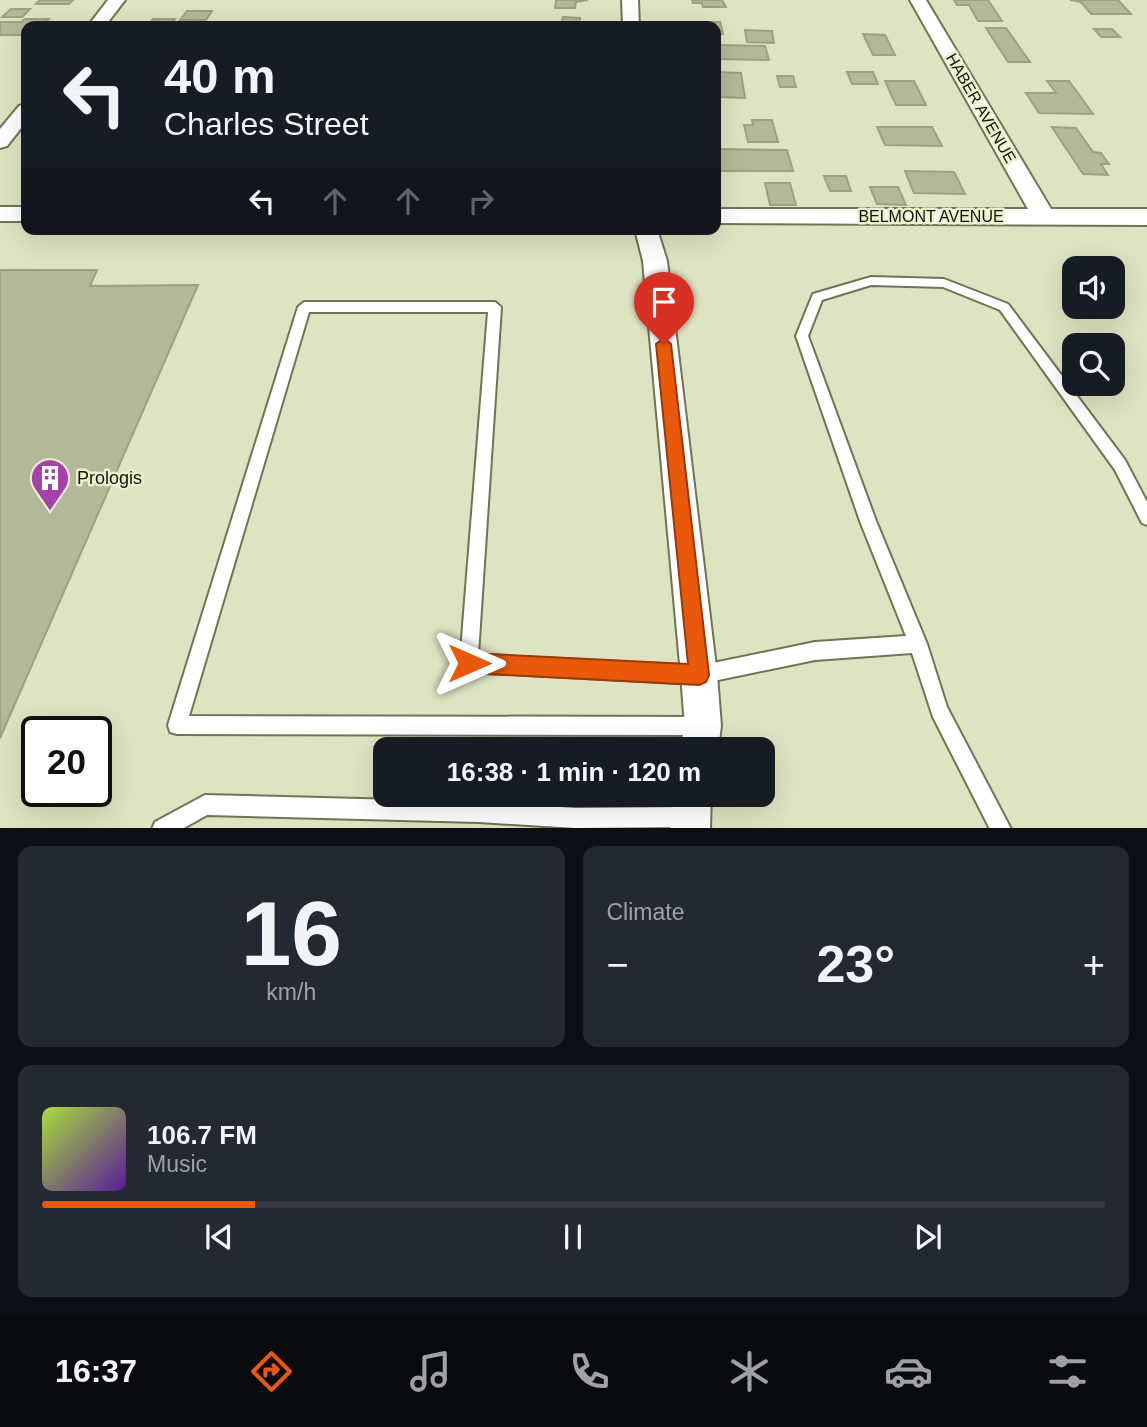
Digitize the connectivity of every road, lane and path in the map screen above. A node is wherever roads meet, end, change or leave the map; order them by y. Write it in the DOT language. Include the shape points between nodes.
graph roads {
  1 [pos="117,0"];
  2 [pos="630,0"];
  3 [pos="918,0"];
  4 [pos="100,21"];
  5 [pos="631,21"];
  6 [pos="21,116"];
  7 [pos="0,142"];
  8 [pos="0,214"];
  9 [pos="21,214"];
  10 [pos="721,216"];
  11 [pos="1044,217"];
  12 [pos="1147,217"];
  13 [pos="648,235"];
  14 [pos="1147,518"];
  15 [pos="918,644"];
  16 [pos="699,675"];
  17 [pos="701,737"];
  18 [pos="690,813"];
  19 [pos="576,823"];
  20 [pos="162,828"];
  21 [pos="1001,828"];
  1 -- 4 [label="street"];
  2 -- 5 [label="street"];
  3 -- 11 [label="street, HABER AVENUE"];
  6 -- 7 [label="street"];
  8 -- 9 [label="street"];
  10 -- 11 [label="street, BELMONT AVENUE"];
  11 -- 12 [label="street, BELMONT AVENUE"];
  13 -- 16 [label="street" via="655,261"];
  14 -- 15 [label="lane" via="1120,465 1004,307 944,283 872,281 817,297 802,336"];
  15 -- 16 [label="lane" via="815,651"];
  15 -- 21 [label="lane" via="939,711"];
  16 -- 17 [label="street"];
  16 -- 17 [label="lane" via="469,663 495,307 304,307 177,725"];
  18 -- 19 [label="lane"];
  19 -- 20 [label="lane" via="478,811 205,805"];
}
